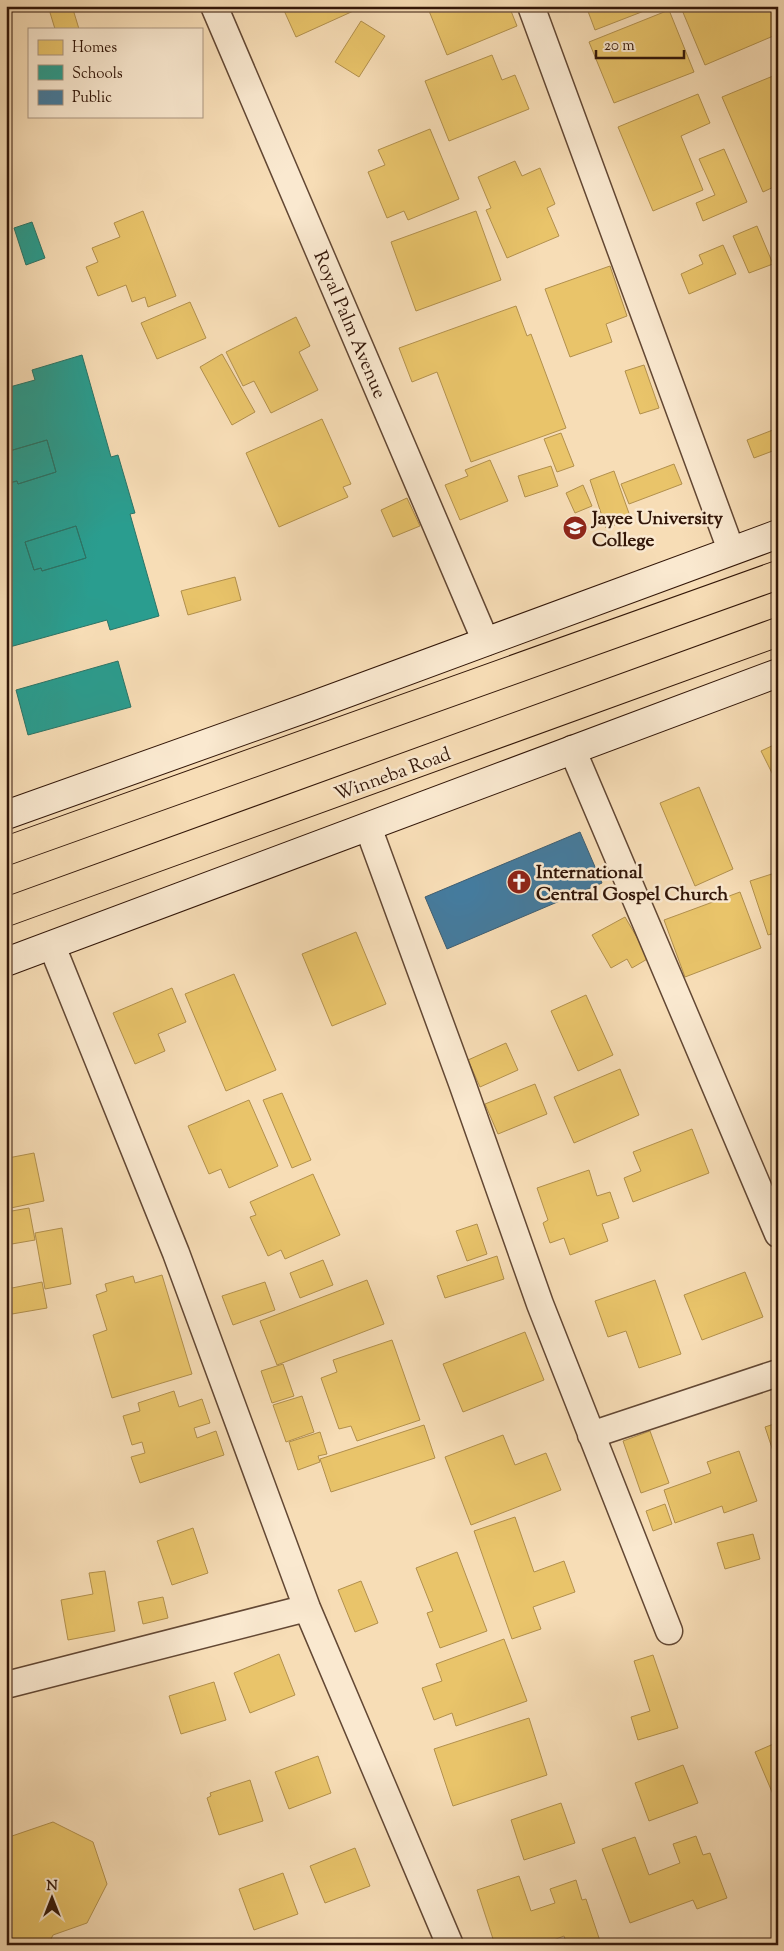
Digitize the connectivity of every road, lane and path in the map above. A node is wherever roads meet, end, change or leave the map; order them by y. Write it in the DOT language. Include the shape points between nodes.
graph roads {
  1 [pos="214,6"];
  2 [pos="531,6"];
  3 [pos="778,534"];
  4 [pos="731,550"];
  5 [pos="778,575"];
  6 [pos="778,632"];
  7 [pos="486,642"];
  8 [pos="778,672"];
  9 [pos="572,749"];
  10 [pos="6,815"];
  11 [pos="368,827"];
  12 [pos="6,851"];
  13 [pos="6,912"];
  14 [pos="52,946"];
  15 [pos="6,962"];
  16 [pos="778,1234"];
  17 [pos="778,1373"];
  18 [pos="592,1435"];
  19 [pos="307,1608"];
  20 [pos="669,1631"];
  21 [pos="6,1685"];
  22 [pos="450,1945"];
  1 -- 7 [label="street, Royal Palm Avenue"];
  2 -- 4 [label="street"];
  3 -- 4 [label="street"];
  4 -- 7 [label="street"];
  5 -- 12 [label="highway"];
  6 -- 13 [label="highway, Winneba Road"];
  7 -- 10 [label="street"];
  8 -- 9 [label="street"];
  9 -- 11 [label="street"];
  9 -- 16 [label="street"];
  11 -- 14 [label="street"];
  11 -- 18 [label="street" via="540,1304"];
  14 -- 15 [label="street"];
  14 -- 19 [label="street" via="176,1254"];
  17 -- 18 [label="street"];
  18 -- 20 [label="street"];
  19 -- 21 [label="street"];
  19 -- 22 [label="street"];
}
